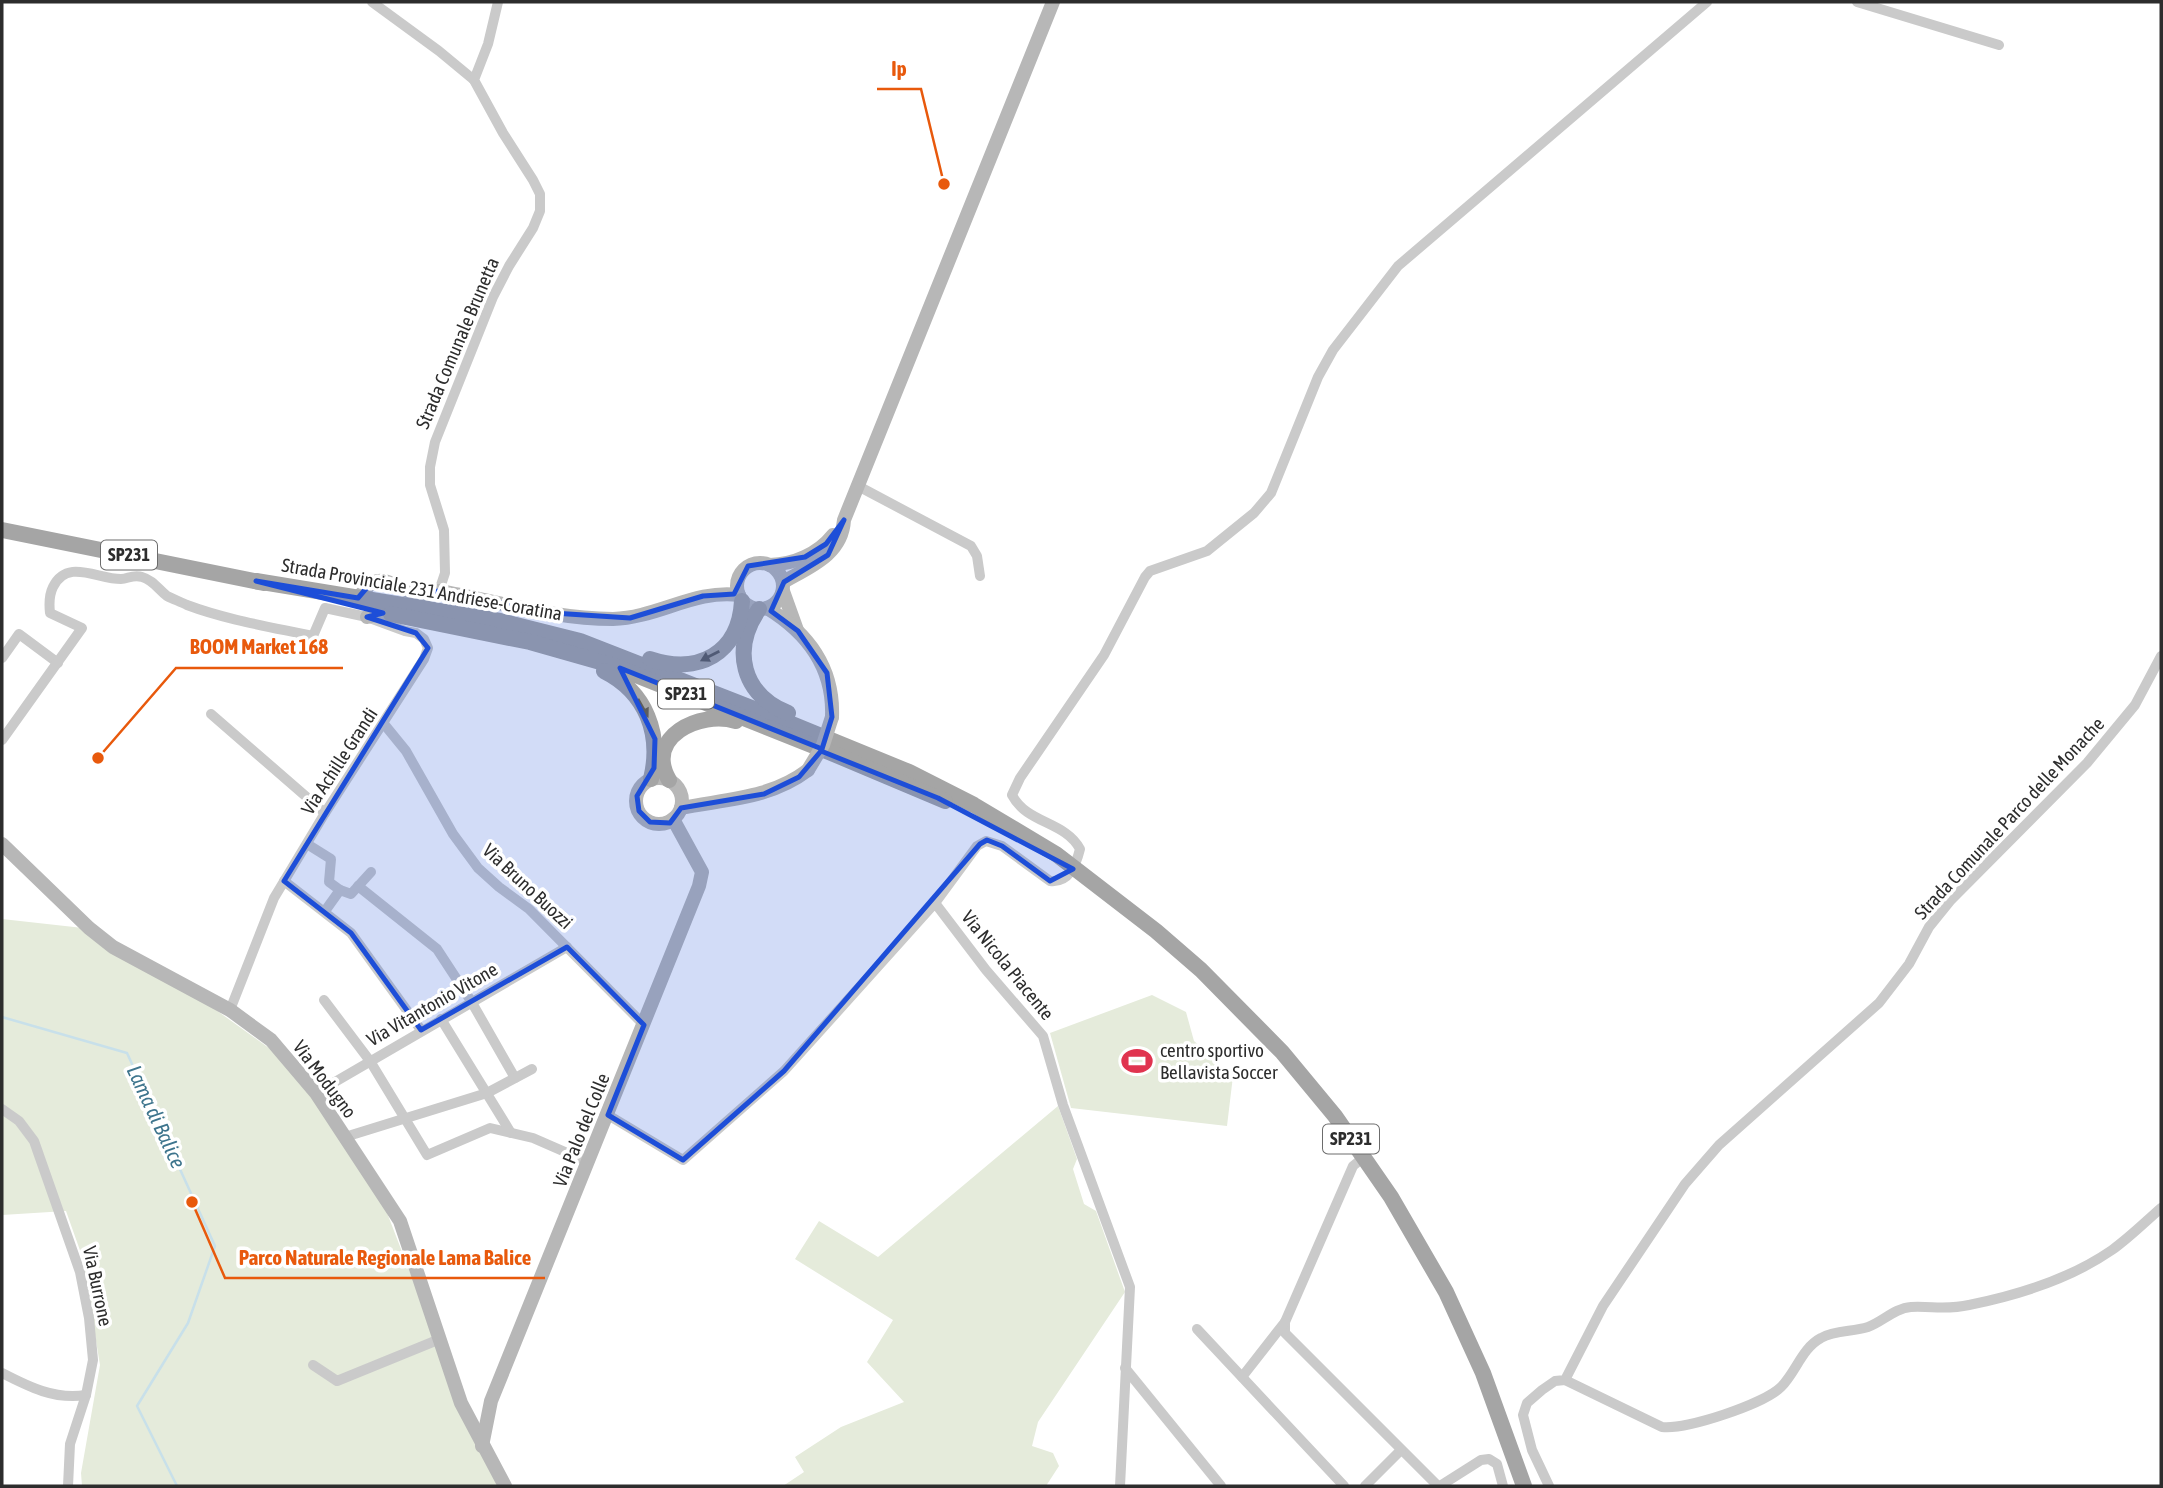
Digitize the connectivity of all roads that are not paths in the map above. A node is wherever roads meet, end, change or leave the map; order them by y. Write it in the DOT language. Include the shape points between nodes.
graph roads {
  1 [pos="372,2"];
  2 [pos="498,2"];
  3 [pos="1053,2"];
  4 [pos="1707,2"];
  5 [pos="1857,2"];
  6 [pos="1999,45"];
  7 [pos="474,80"];
  8 [pos="858,486"];
  9 [pos="845,520"];
  10 [pos="2,530"];
  11 [pos="770,565"];
  12 [pos="980,576"];
  13 [pos="738,577"];
  14 [pos="256,581"];
  15 [pos="783,586"];
  16 [pos="439,591"];
  17 [pos="703,596"];
  18 [pos="358,598"];
  19 [pos="740,598"];
  20 [pos="425,609"];
  21 [pos="763,609"];
  22 [pos="385,613"];
  23 [pos="367,617"];
  24 [pos="450,626"];
  25 [pos="798,631"];
  26 [pos="2161,656"];
  27 [pos="2,658"];
  28 [pos="61,660"];
  29 [pos="211,714"];
  30 [pos="384,724"];
  31 [pos="2,740"];
  32 [pos="652,779"];
  33 [pos="896,779"];
  34 [pos="669,780"];
  35 [pos="934,784"];
  36 [pos="675,812"];
  37 [pos="325,813"];
  38 [pos="2,844"];
  39 [pos="307,844"];
  40 [pos="1073,869"];
  41 [pos="371,872"];
  42 [pos="284,881"];
  43 [pos="358,886"];
  44 [pos="340,890"];
  45 [pos="935,903"];
  46 [pos="325,911"];
  47 [pos="567,947"];
  48 [pos="324,1000"];
  49 [pos="471,1001"];
  50 [pos="230,1010"];
  51 [pos="441,1019"];
  52 [pos="644,1024"];
  53 [pos="421,1030"];
  54 [pos="370,1061"];
  55 [pos="531,1069"];
  56 [pos="515,1078"];
  57 [pos="316,1093"];
  58 [pos="487,1093"];
  59 [pos="2,1109"];
  60 [pos="608,1115"];
  61 [pos="406,1118"];
  62 [pos="511,1133"];
  63 [pos="345,1137"];
  64 [pos="1364,1157"];
  65 [pos="589,1162"];
  66 [pos="2161,1208"];
  67 [pos="1285,1322"];
  68 [pos="1197,1329"];
  69 [pos="440,1339"];
  70 [pos="313,1365"];
  71 [pos="1125,1368"];
  72 [pos="2,1373"];
  73 [pos="1242,1377"];
  74 [pos="1564,1380"];
  75 [pos="86,1395"];
  76 [pos="491,1401"];
  77 [pos="467,1415"];
  78 [pos="482,1446"];
  79 [pos="1401,1450"];
  80 [pos="68,1486"];
  81 [pos="505,1486"];
  82 [pos="1120,1486"];
  83 [pos="1221,1486"];
  84 [pos="1344,1486"];
  85 [pos="1365,1486"];
  86 [pos="1439,1486"];
  87 [pos="1503,1486"];
  88 [pos="1524,1486"];
  89 [pos="1549,1486"];
  1 -- 7 [label="street"];
  2 -- 7 [label="street"];
  3 -- 8 [label="street"];
  4 -- 40 [label="street" via="1398,266 1333,350 1271,493 1207,551 1150,571 1145,577 1104,655 1012,795 1018,808 1073,836 1080,849"];
  5 -- 6 [label="street"];
  7 -- 16 [label="street, Strada Comunale Brunetta" via="533,180 540,194 540,211 493,298 435,442 430,485 444,530 445,573"];
  8 -- 9 [label="street"];
  8 -- 12 [label="street" via="971,546"];
  9 -- 11 [label="street" via="816,552"];
  9 -- 15 [label="street" via="828,555"];
  10 -- 14 [label="main road, Strada Provinciale 231 Andriese-Coratina / SP231"];
  11 -- 13 [label="street" via="748,566"];
  11 -- 15 [label="street"];
  13 -- 17 [label="street"];
  13 -- 19 [label="street"];
  14 -- 18 [label="main road, Strada Provinciale 231 Andriese-Coratina / SP231"];
  14 -- 22 [label="main road, Strada Provinciale 231 Andriese-Coratina / SP231"];
  15 -- 21 [label="street" via="777,602"];
  15 -- 25 [label="street"];
  16 -- 17 [label="street" via="553,613 614,619 653,613"];
  16 -- 18 [label="street" via="413,594 375,581"];
  17 -- 19 [label="street"];
  18 -- 20 [label="main road, Strada Provinciale 231 Andriese-Coratina / SP231"];
  19 -- 20 [label="main road, one-way" via="738,626 722,650 682,665 490,613"];
  19 -- 21 [label="street"];
  20 -- 35 [label="main road, Strada Provinciale 231 Andriese-Coratina / SP231" via="580,641"];
  21 -- 25 [label="street"];
  21 -- 35 [label="main road" via="746,633 742,654 758,692 781,710 889,754"];
  22 -- 23 [label="street"];
  22 -- 24 [label="main road, Strada Provinciale 231 Andriese-Coratina / SP231"];
  23 -- 28 [label="street, Via Achille Grandi" via="325,608 313,636 188,605 141,576 122,579 65,572 51,591 50,613 82,628"];
  23 -- 30 [label="street, Via Achille Grandi" via="416,633 428,648"];
  24 -- 32 [label="main road, one-way" via="603,671 623,683 638,698 653,729 656,756"];
  24 -- 33 [label="main road, Strada Provinciale 231 Andriese-Coratina / SP231" via="601,662"];
  25 -- 36 [label="street, bridge" via="827,673 831,688 832,717 808,770 764,794"];
  26 -- 74 [label="street, Strada Comunale Parco delle Monache" via="2135,705 2087,763 1950,901 1879,1003 1719,1146 1685,1184 1603,1306"];
  27 -- 28 [label="street" via="19,634"];
  28 -- 31 [label="street"];
  29 -- 37 [label="street"];
  30 -- 37 [label="street, Via Achille Grandi"];
  30 -- 47 [label="street, Via Bruno Buozzi" via="406,751 478,868"];
  32 -- 34 [label="street"];
  32 -- 36 [label="street" via="640,789 636,804 643,817 650,822"];
  33 -- 34 [label="main road" via="721,717 685,725 674,735 663,756"];
  33 -- 40 [label="main road, Strada Provinciale 231 Andriese-Coratina / SP231" via="981,818"];
  34 -- 36 [label="street" via="675,784"];
  35 -- 40 [label="main road, Strada Provinciale 231 Andriese-Coratina / SP231" via="1028,836"];
  36 -- 52 [label="street, Via Palo del Colle" via="684,841 702,872"];
  37 -- 39 [label="street, Via Achille Grandi"];
  38 -- 50 [label="street, Via Modugno" via="113,947"];
  39 -- 42 [label="street, Via Achille Grandi"];
  39 -- 44 [label="street" via="331,859 329,881"];
  40 -- 45 [label="street" via="1059,881 1050,881 1002,846 986,841 977,846"];
  40 -- 64 [label="main road, Strada Provinciale 231 Andriese-Coratina / SP231" via="1156,931 1241,1009 1302,1076"];
  41 -- 43 [label="street"];
  42 -- 46 [label="street"];
  42 -- 50 [label="street, Via Achille Grandi"];
  43 -- 44 [label="street" via="351,894"];
  43 -- 49 [label="street" via="437,949"];
  44 -- 46 [label="street"];
  45 -- 60 [label="street, Via Nicola Piacente" via="784,1071 683,1160"];
  45 -- 71 [label="street, Via Nicola Piacente" via="1043,1036 1063,1105 1130,1287"];
  46 -- 53 [label="street" via="351,933"];
  47 -- 49 [label="street, Via Vitantonio Vitone"];
  47 -- 52 [label="street, Via Bruno Buozzi"];
  48 -- 54 [label="street"];
  49 -- 51 [label="street, Via Vitantonio Vitone"];
  49 -- 56 [label="street"];
  50 -- 57 [label="street, Via Modugno" via="271,1040"];
  51 -- 53 [label="street, Via Vitantonio Vitone"];
  51 -- 58 [label="street"];
  52 -- 60 [label="street, Via Palo del Colle"];
  53 -- 54 [label="street, Via Vitantonio Vitone"];
  54 -- 57 [label="street, Via Vitantonio Vitone"];
  54 -- 61 [label="street"];
  55 -- 56 [label="street"];
  56 -- 58 [label="street"];
  57 -- 63 [label="street, Via Modugno"];
  58 -- 61 [label="street"];
  58 -- 62 [label="street"];
  59 -- 75 [label="street, Via Burrone" via="19,1121 34,1141 80,1272 93,1360"];
  60 -- 65 [label="street, Via Palo del Colle"];
  61 -- 62 [label="street" via="427,1155 490,1128"];
  61 -- 63 [label="street"];
  62 -- 65 [label="street"];
  63 -- 69 [label="street, Via Modugno" via="400,1221"];
  64 -- 67 [label="street" via="1353,1167"];
  64 -- 88 [label="main road, Strada Provinciale 231 Andriese-Coratina / SP231" via="1455,1309"];
  65 -- 76 [label="street, Via Palo del Colle"];
  66 -- 74 [label="street" via="2114,1249 2046,1285 1969,1305 1909,1307 1867,1327 1823,1336 1772,1396 1692,1424 1662,1427"];
  67 -- 73 [label="street"];
  67 -- 79 [label="street" via="1284,1333"];
  68 -- 73 [label="street"];
  69 -- 70 [label="street" via="337,1381"];
  69 -- 77 [label="street, Via Modugno"];
  71 -- 82 [label="street, Via Nicola Piacente"];
  71 -- 83 [label="street"];
  72 -- 75 [label="street" via="55,1396"];
  73 -- 84 [label="street"];
  74 -- 89 [label="street" via="1542,1390 1527,1403 1523,1415 1532,1450"];
  75 -- 80 [label="street, Via Burrone" via="70,1444"];
  76 -- 77 [label="street" via="480,1419"];
  76 -- 78 [label="street, Via Palo del Colle"];
  77 -- 78 [label="street, Via Modugno"];
  78 -- 81 [label="street, Via Modugno"];
  79 -- 85 [label="street"];
  79 -- 86 [label="street"];
  86 -- 87 [label="street" via="1489,1459 1497,1464"];
}
